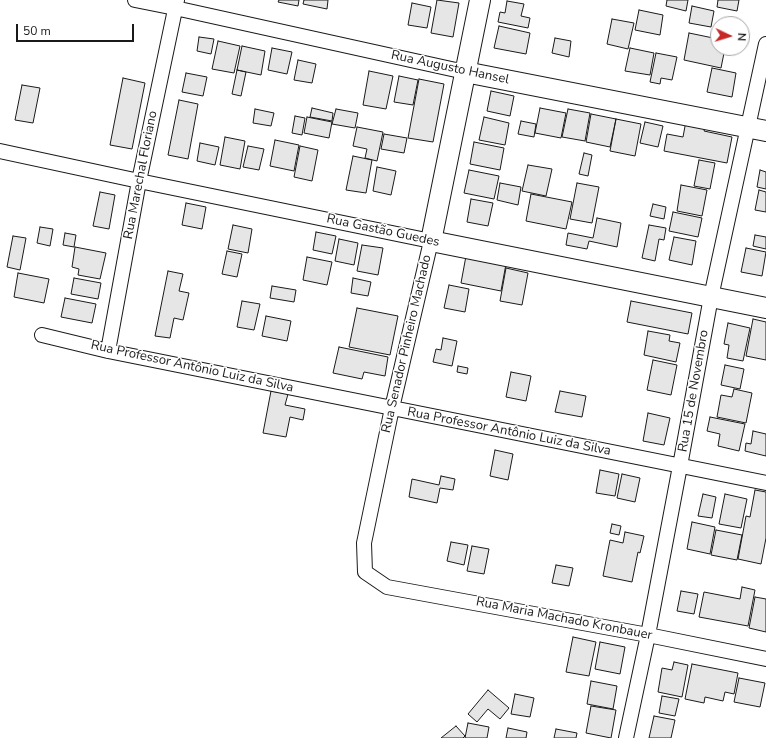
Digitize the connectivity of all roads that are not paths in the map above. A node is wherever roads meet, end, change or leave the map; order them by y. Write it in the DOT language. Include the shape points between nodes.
graph roads {
  1 [pos="135,0"];
  2 [pos="480,0"];
  3 [pos="176,4"];
  4 [pos="766,44"];
  5 [pos="465,72"];
  6 [pos="757,129"];
  7 [pos="0,151"];
  8 [pos="139,181"];
  9 [pos="431,241"];
  10 [pos="711,297"];
  11 [pos="766,308"];
  12 [pos="42,335"];
  13 [pos="108,351"];
  14 [pos="392,408"];
  15 [pos="680,466"];
  16 [pos="766,483"];
  17 [pos="365,572"];
  18 [pos="648,635"];
  19 [pos="766,659"];
  20 [pos="626,738"];
  1 -- 3 [label="street, Rua Augusto Hansel"];
  2 -- 5 [label="street, Rua Senador Pinheiro Machado"];
  3 -- 5 [label="street, Rua Augusto Hansel"];
  3 -- 8 [label="street, Rua Marechal Floriano"];
  4 -- 6 [label="street, Rua 15 de Novembro"];
  5 -- 6 [label="street, Rua Augusto Hansel"];
  5 -- 9 [label="street, Rua Senador Pinheiro Machado"];
  6 -- 10 [label="street, Rua 15 de Novembro"];
  7 -- 8 [label="street, Rua Gastão Guedes"];
  8 -- 9 [label="street, Rua Gastão Guedes"];
  8 -- 13 [label="street, Rua Marechal Floriano"];
  9 -- 10 [label="street, Rua Gastão Guedes"];
  9 -- 14 [label="street, Rua Senador Pinheiro Machado"];
  10 -- 11 [label="street, Rua Gastão Guedes"];
  10 -- 15 [label="street, Rua 15 de Novembro"];
  12 -- 13 [label="street, Rua Professor Antônio Luiz da Silva"];
  13 -- 14 [label="street, Rua Professor Antônio Luiz da Silva"];
  14 -- 15 [label="street, Rua Professor Antônio Luiz da Silva"];
  14 -- 17 [label="street, Rua Senador Pinheiro Machado" via="364,543"];
  15 -- 16 [label="street, Rua Professor Antônio Luiz da Silva"];
  15 -- 18 [label="street, Rua 15 de Novembro"];
  17 -- 18 [label="street, Rua Maria Machado Kronbauer" via="387,587"];
  18 -- 19 [label="street, Rua Maria Machado Kronbauer"];
  18 -- 20 [label="street, Rua 15 de Novembro"];
}
